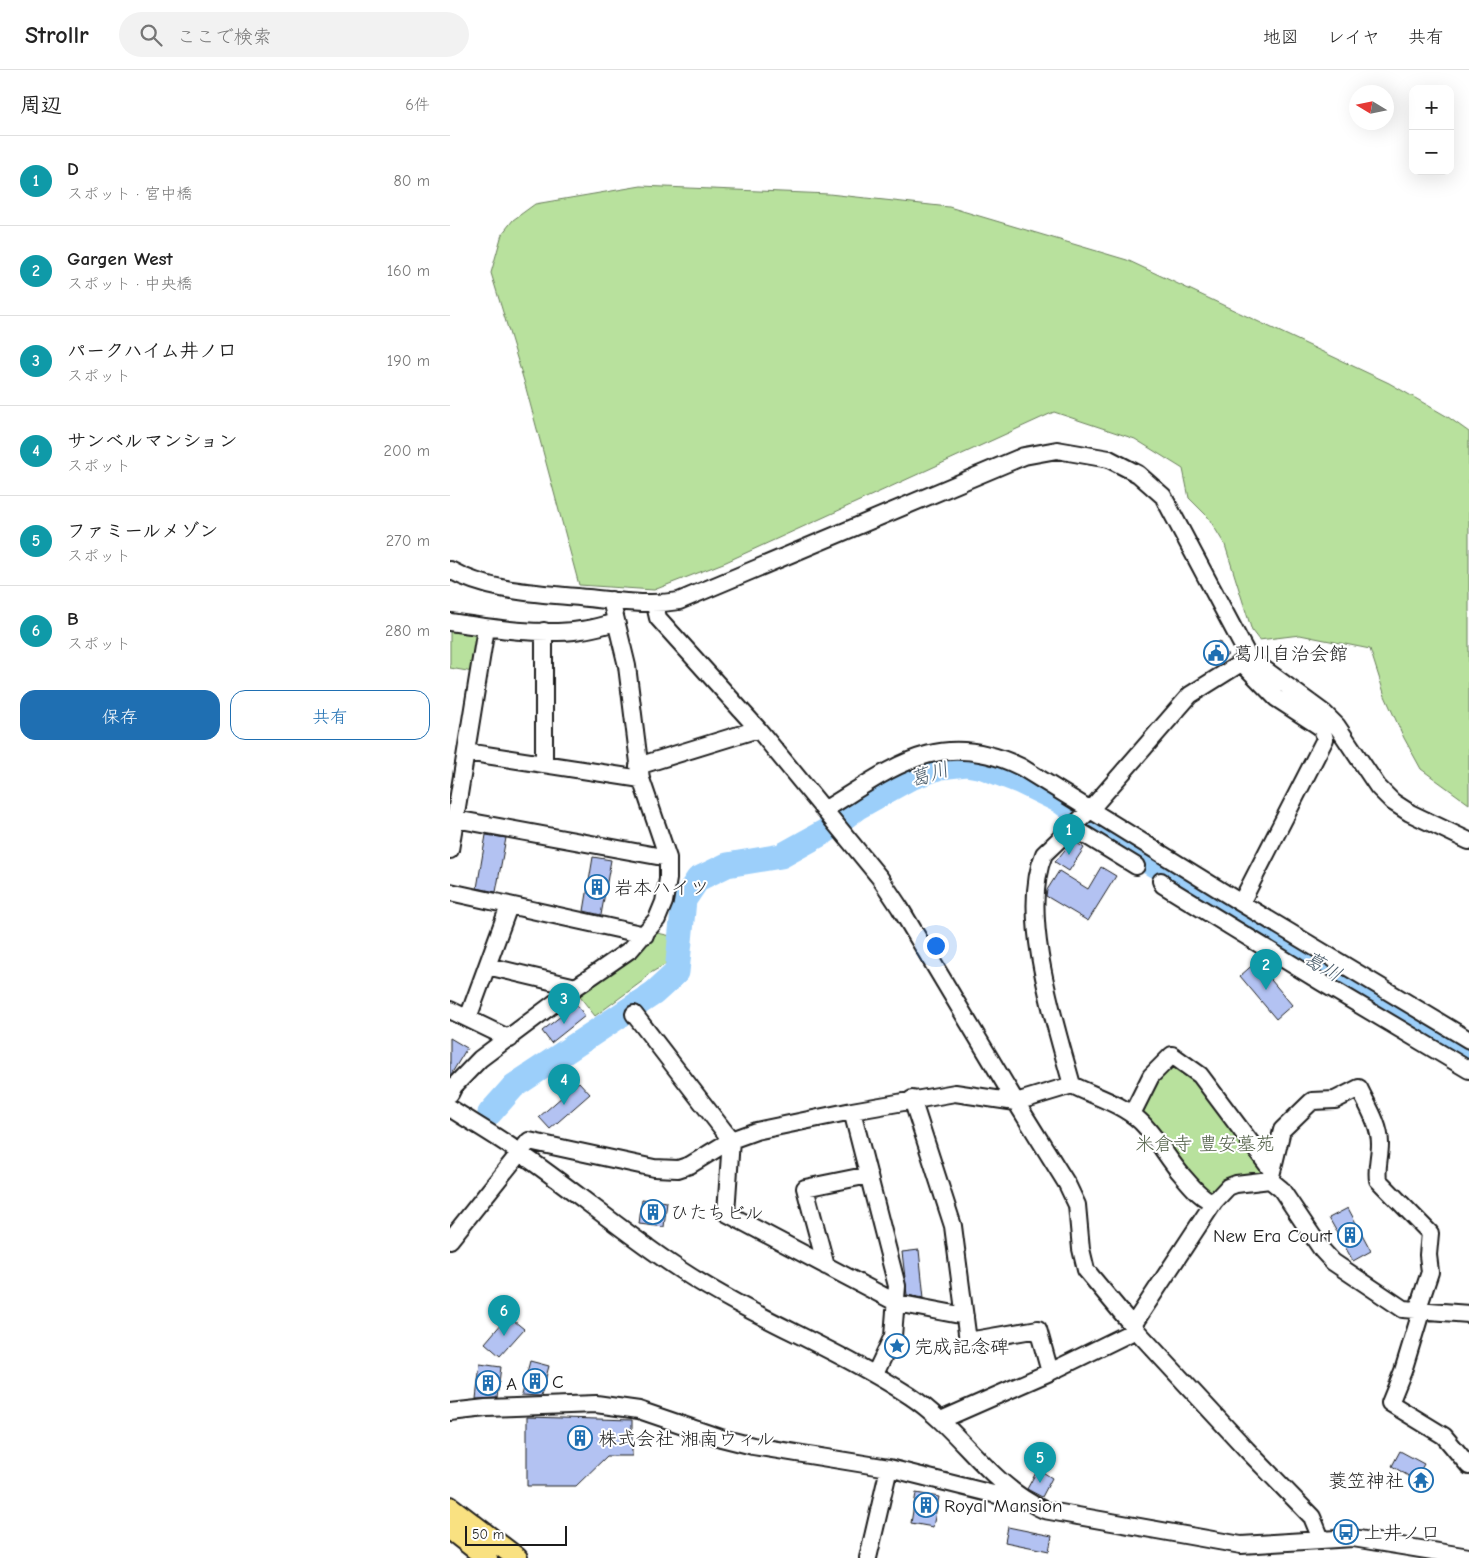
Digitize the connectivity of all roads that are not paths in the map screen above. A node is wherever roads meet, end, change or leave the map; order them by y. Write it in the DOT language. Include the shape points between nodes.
graph roads {
  1 [pos="450,570"];
  2 [pos="611,600"];
  3 [pos="655,605"];
  4 [pos="450,622"];
  5 [pos="616,622"];
  6 [pos="486,628"];
  7 [pos="544,631"];
  8 [pos="1245,660"];
  9 [pos="758,729"];
  10 [pos="466,752"];
  11 [pos="544,764"];
  12 [pos="640,773"];
  13 [pos="824,810"];
  14 [pos="1090,810"];
  15 [pos="455,819"];
  16 [pos="1074,828"];
  17 [pos="1469,841"];
  18 [pos="450,850"];
  19 [pos="668,858"];
  20 [pos="1136,866"];
  21 [pos="1161,881"];
  22 [pos="450,892"];
  23 [pos="1241,903"];
  24 [pos="509,906"];
  25 [pos="645,935"];
  26 [pos="1335,960"];
  27 [pos="487,966"];
  28 [pos="1320,982"];
  29 [pos="576,986"];
  30 [pos="450,1010"];
  31 [pos="634,1014"];
  32 [pos="468,1018"];
  33 [pos="510,1039"];
  34 [pos="1469,1040"];
  35 [pos="1469,1070"];
  36 [pos="1072,1085"];
  37 [pos="450,1094"];
  38 [pos="912,1099"];
  39 [pos="1016,1102"];
  40 [pos="450,1108"];
  41 [pos="852,1111"];
  42 [pos="1132,1114"];
  43 [pos="731,1140"];
  44 [pos="519,1152"];
  45 [pos="868,1175"];
  46 [pos="1271,1176"];
  47 [pos="1214,1202"];
  48 [pos="451,1237"];
  49 [pos="826,1266"];
  50 [pos="897,1303"];
  51 [pos="1419,1312"];
  52 [pos="1469,1314"];
  53 [pos="965,1316"];
  54 [pos="1135,1327"];
  55 [pos="1050,1372"];
  56 [pos="874,1374"];
  57 [pos="450,1412"];
  58 [pos="941,1420"];
  59 [pos="1469,1466"];
  60 [pos="889,1468"];
  61 [pos="1028,1503"];
  62 [pos="450,1507"];
  63 [pos="450,1529"];
  64 [pos="1321,1539"];
  65 [pos="1274,1551"];
  66 [pos="1440,1556"];
  67 [pos="1469,1557"];
  68 [pos="488,1558"];
  69 [pos="517,1558"];
  70 [pos="868,1558"];
  1 -- 2 [label="street" via="490,586"];
  2 -- 3 [label="street"];
  2 -- 5 [label="street"];
  3 -- 8 [label="street" via="679,601 1024,456 1057,450 1109,458 1138,474 1163,496"];
  3 -- 9 [label="street" via="658,618"];
  4 -- 6 [label="street"];
  5 -- 7 [label="street" via="580,630"];
  5 -- 12 [label="street" via="627,666"];
  6 -- 7 [label="street"];
  6 -- 10 [label="street"];
  7 -- 11 [label="street"];
  8 -- 14 [label="street" via="1190,695"];
  8 -- 17 [label="street" via="1331,720 1378,787 1393,802"];
  8 -- 23 [label="street" via="1276,698 1322,728 1325,739"];
  9 -- 12 [label="street"];
  9 -- 13 [label="street"];
  10 -- 11 [label="street"];
  10 -- 15 [label="street"];
  11 -- 12 [label="street"];
  12 -- 19 [label="street"];
  13 -- 14 [label="street" via="915,757 943,750 991,754 1006,760"];
  13 -- 39 [label="street" via="880,878 900,908"];
  14 -- 16 [label="street"];
  14 -- 23 [label="street"];
  15 -- 18 [label="street"];
  15 -- 19 [label="street"];
  16 -- 20 [label="street"];
  16 -- 36 [label="street" via="1044,854 1035,895 1043,969"];
  19 -- 25 [label="street" via="664,902"];
  21 -- 28 [label="street"];
  22 -- 24 [label="street"];
  23 -- 26 [label="street"];
  24 -- 25 [label="street"];
  24 -- 27 [label="street"];
  25 -- 29 [label="street" via="632,949"];
  26 -- 28 [label="street"];
  26 -- 34 [label="street"];
  27 -- 29 [label="street"];
  27 -- 32 [label="street"];
  28 -- 35 [label="street"];
  29 -- 33 [label="street"];
  30 -- 32 [label="street"];
  31 -- 43 [label="street"];
  32 -- 33 [label="street"];
  33 -- 37 [label="street" via="480,1059"];
  36 -- 39 [label="street"];
  36 -- 42 [label="street"];
  38 -- 39 [label="street" via="955,1093"];
  38 -- 41 [label="street"];
  38 -- 53 [label="street" via="953,1226"];
  39 -- 54 [label="street" via="1077,1205 1086,1270"];
  40 -- 44 [label="street"];
  41 -- 43 [label="street" via="756,1131"];
  41 -- 45 [label="street"];
  42 -- 46 [label="street" via="1151,1076 1172,1055 1200,1075"];
  42 -- 47 [label="street" via="1142,1122 1191,1185"];
  43 -- 44 [label="street" via="690,1165 678,1168 654,1168 529,1141"];
  43 -- 49 [label="street" via="726,1213"];
  44 -- 48 [label="street"];
  44 -- 56 [label="street" via="678,1268"];
  45 -- 49 [label="street" via="805,1188"];
  45 -- 50 [label="street" via="897,1286"];
  46 -- 47 [label="street" via="1236,1184"];
  46 -- 51 [label="street" via="1333,1262 1403,1309"];
  46 -- 51 [label="street" via="1282,1130 1312,1101 1335,1100 1359,1088 1378,1128 1378,1180 1430,1233 1430,1272"];
  47 -- 54 [label="street"];
  49 -- 50 [label="street"];
  50 -- 53 [label="street"];
  50 -- 56 [label="street" via="893,1336"];
  51 -- 52 [label="street"];
  51 -- 59 [label="street" via="1403,1371 1390,1403 1444,1436"];
  53 -- 55 [label="street" via="968,1341 1038,1329"];
  54 -- 55 [label="street"];
  54 -- 64 [label="street" via="1312,1517"];
  55 -- 58 [label="street"];
  56 -- 58 [label="street" via="912,1397"];
  57 -- 60 [label="street" via="596,1404 639,1410 753,1446"];
  58 -- 61 [label="street" via="1008,1489"];
  60 -- 61 [label="street"];
  60 -- 70 [label="street"];
  61 -- 65 [label="street" via="1044,1510"];
  62 -- 69 [label="main road"];
  63 -- 68 [label="main road"];
  64 -- 65 [label="street"];
  64 -- 66 [label="street" via="1353,1538"];
  66 -- 67 [label="street"];
}
